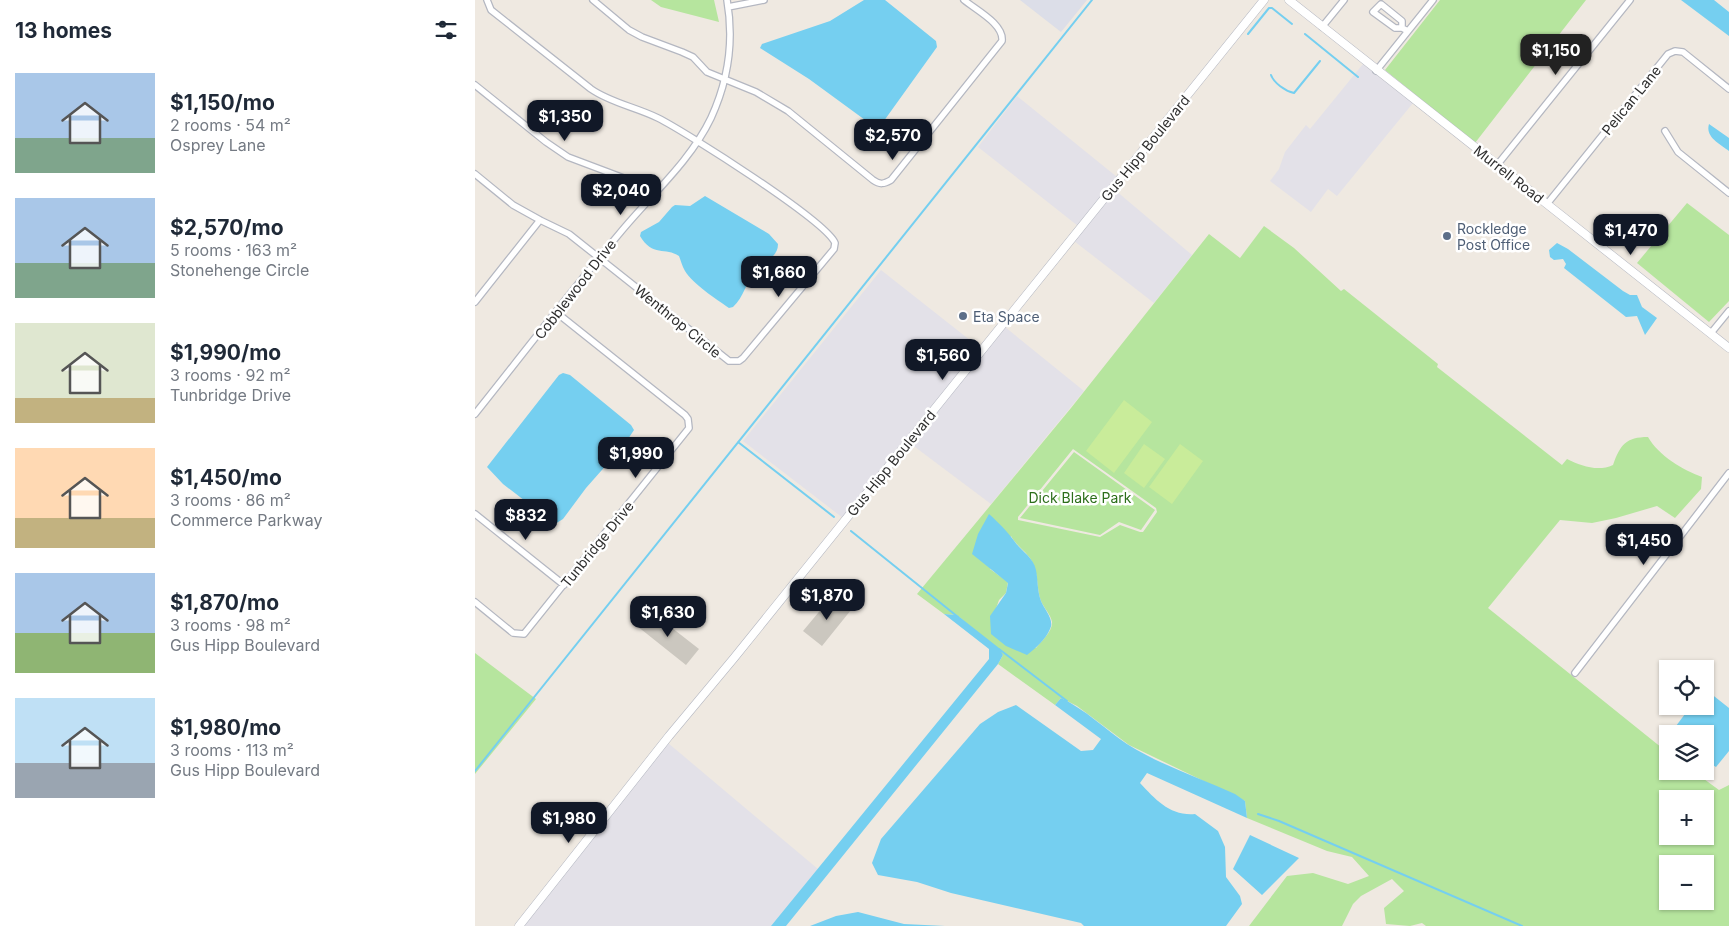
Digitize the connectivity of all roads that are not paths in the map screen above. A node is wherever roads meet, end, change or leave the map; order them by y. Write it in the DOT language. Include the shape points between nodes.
graph roads {
  1 [pos="487,0"];
  2 [pos="593,0"];
  3 [pos="727,0"];
  4 [pos="764,0"];
  5 [pos="964,0"];
  6 [pos="1264,0"];
  7 [pos="1289,0"];
  8 [pos="1344,0"];
  9 [pos="1433,0"];
  10 [pos="1630,0"];
  11 [pos="728,7"];
  12 [pos="1322,27"];
  13 [pos="1405,30"];
  14 [pos="1376,71"];
  15 [pos="724,79"];
  16 [pos="475,85"];
  17 [pos="1729,89"];
  18 [pos="1665,132"];
  19 [pos="697,142"];
  20 [pos="1498,164"];
  21 [pos="475,174"];
  22 [pos="1729,193"];
  23 [pos="652,198"];
  24 [pos="1547,204"];
  25 [pos="540,220"];
  26 [pos="600,258"];
  27 [pos="475,302"];
  28 [pos="1729,312"];
  29 [pos="557,313"];
  30 [pos="1711,334"];
  31 [pos="1729,348"];
  32 [pos="475,414"];
  33 [pos="1729,473"];
  34 [pos="475,514"];
  35 [pos="564,585"];
  36 [pos="475,602"];
  37 [pos="1575,673"];
  38 [pos="519,926"];
  1 -- 19 [label="street" via="491,10 591,90 655,117"];
  2 -- 15 [label="street" via="629,30 693,57 707,72"];
  3 -- 11 [label="street, Cobblewood Drive"];
  4 -- 11 [label="street"];
  5 -- 15 [label="street" via="998,26 1003,35 1002,41 891,180 884,184 873,180 788,111 756,92"];
  6 -- 38 [label="street, Gus Hipp Boulevard"];
  7 -- 12 [label="street, Murrell Road"];
  8 -- 12 [label="street"];
  9 -- 13 [label="street"];
  10 -- 20 [label="street"];
  11 -- 15 [label="street, Cobblewood Drive" via="729,55"];
  12 -- 14 [label="street, Murrell Road"];
  13 -- 13 [label="street" via="1402,20 1381,4 1373,12 1395,28"];
  13 -- 14 [label="street"];
  14 -- 20 [label="street, Murrell Road"];
  15 -- 19 [label="street, Cobblewood Drive" via="711,117"];
  16 -- 23 [label="street" via="568,157 629,180"];
  17 -- 24 [label="street, Pelican Lane" via="1683,52 1668,54"];
  18 -- 22 [label="street" via="1678,152"];
  19 -- 23 [label="street, Cobblewood Drive"];
  19 -- 26 [label="street, Wenthrop Circle" via="785,199 830,234 835,243 832,253 743,358 735,362 723,358"];
  20 -- 24 [label="street, Murrell Road"];
  21 -- 25 [label="street" via="513,205"];
  23 -- 26 [label="street, Cobblewood Drive"];
  24 -- 30 [label="street, Murrell Road"];
  25 -- 26 [label="street" via="569,234"];
  25 -- 27 [label="street"];
  26 -- 29 [label="street, Cobblewood Drive"];
  28 -- 30 [label="street"];
  29 -- 32 [label="street, Cobblewood Drive"];
  29 -- 35 [label="street, Tunbridge Drive" via="685,415 689,423 687,432"];
  30 -- 31 [label="street, Murrell Road"];
  33 -- 37 [label="street"];
  34 -- 35 [label="street"];
  35 -- 36 [label="street, Tunbridge Drive" via="527,631 519,635"];
}
